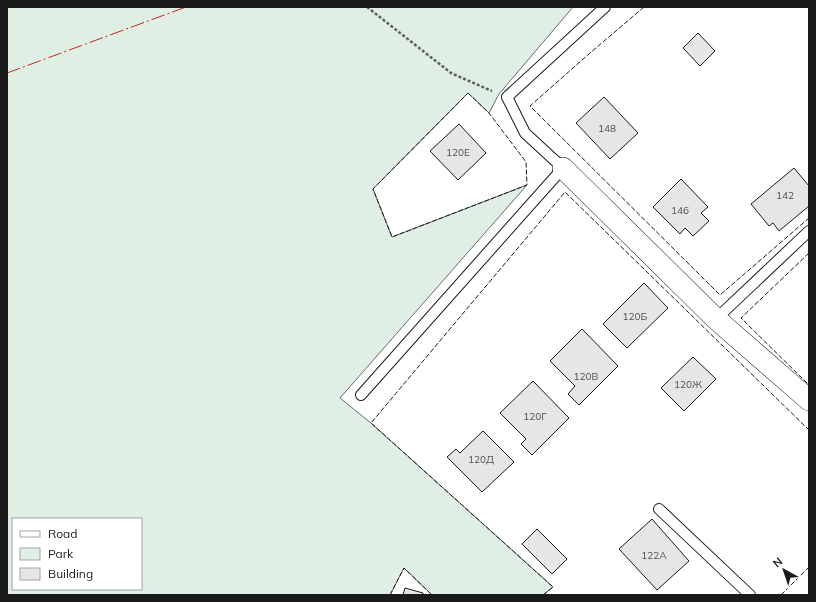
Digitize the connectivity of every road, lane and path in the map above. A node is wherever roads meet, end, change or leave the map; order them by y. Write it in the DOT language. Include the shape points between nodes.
graph roads {
  1 [pos="367,7"];
  2 [pos="604,7"];
  3 [pos="507,98"];
  4 [pos="563,168"];
  5 [pos="809,231"];
  6 [pos="716,319"];
  7 [pos="362,394"];
  8 [pos="809,400"];
  9 [pos="659,509"];
  10 [pos="750,595"];
  1 -- 3 [label="path" via="451,73"];
  2 -- 3 [label="lane"];
  3 -- 4 [label="lane" via="525,133"];
  4 -- 6 [label="street"];
  4 -- 7 [label="lane"];
  5 -- 6 [label="lane"];
  6 -- 8 [label="street"];
  9 -- 10 [label="lane"];
}
